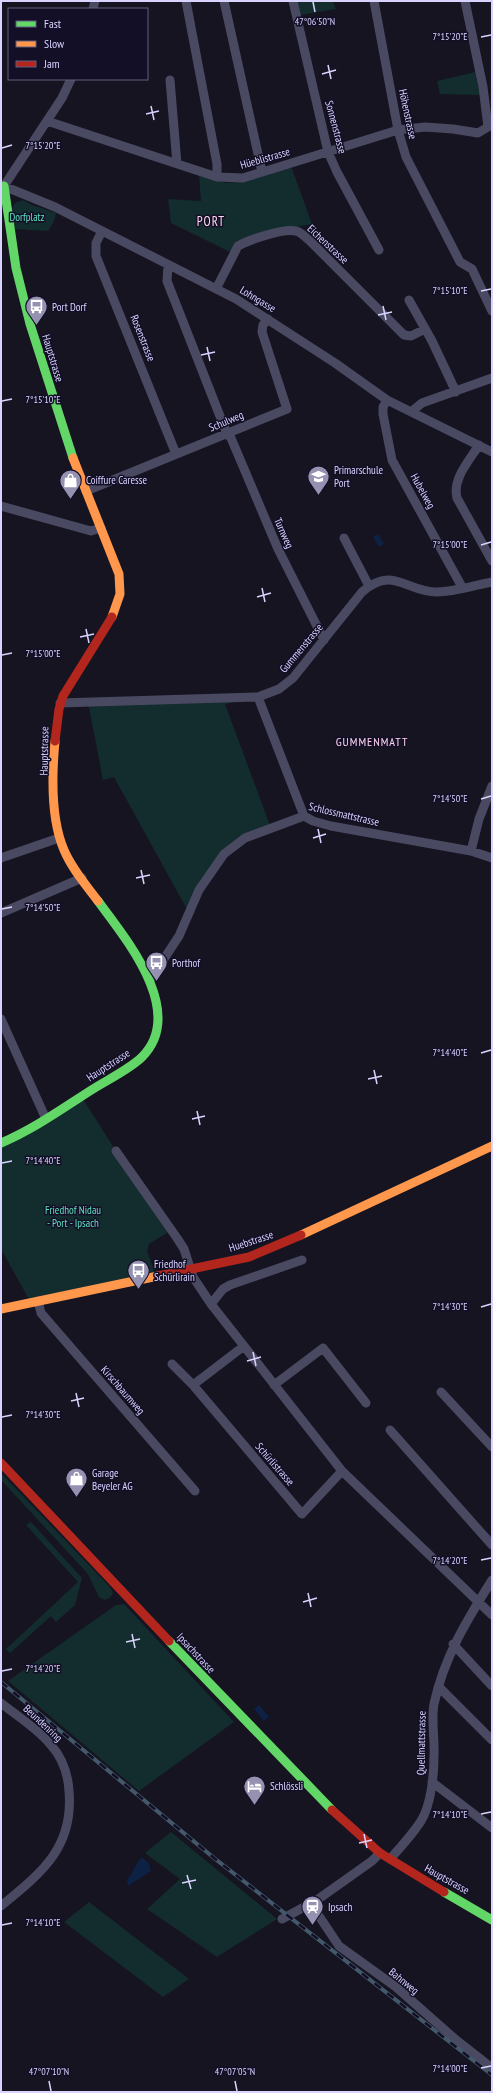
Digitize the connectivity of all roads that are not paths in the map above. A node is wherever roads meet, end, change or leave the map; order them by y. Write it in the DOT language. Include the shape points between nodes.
graph roads {
  1 [pos="186,1"];
  2 [pos="224,1"];
  3 [pos="293,1"];
  4 [pos="374,1"];
  5 [pos="465,1"];
  6 [pos="70,80"];
  7 [pos="170,80"];
  8 [pos="47,121"];
  9 [pos="490,128"];
  10 [pos="398,130"];
  11 [pos="328,152"];
  12 [pos="177,164"];
  13 [pos="262,172"];
  14 [pos="217,178"];
  15 [pos="3,185"];
  16 [pos="102,231"];
  17 [pos="379,250"];
  18 [pos="168,265"];
  19 [pos="216,289"];
  20 [pos="409,300"];
  21 [pos="492,310"];
  22 [pos="268,319"];
  23 [pos="425,329"];
  24 [pos="492,378"];
  25 [pos="456,392"];
  26 [pos="387,400"];
  27 [pos="411,412"];
  28 [pos="227,434"];
  29 [pos="479,445"];
  30 [pos="492,452"];
  31 [pos="176,454"];
  32 [pos="86,491"];
  33 [pos="1,506"];
  34 [pos="101,528"];
  35 [pos="344,538"];
  36 [pos="492,561"];
  37 [pos="492,582"];
  38 [pos="369,586"];
  39 [pos="462,587"];
  40 [pos="324,640"];
  41 [pos="258,697"];
  42 [pos="60,703"];
  43 [pos="492,786"];
  44 [pos="304,816"];
  45 [pos="58,838"];
  46 [pos="470,850"];
  47 [pos="1,858"];
  48 [pos="492,858"];
  49 [pos="82,878"];
  50 [pos="1,913"];
  51 [pos="150,980"];
  52 [pos="1,1019"];
  53 [pos="46,1119"];
  54 [pos="1,1142"];
  55 [pos="492,1146"];
  56 [pos="116,1152"];
  57 [pos="302,1260"];
  58 [pos="190,1270"];
  59 [pos="38,1301"];
  60 [pos="211,1304"];
  61 [pos="1,1309"];
  62 [pos="244,1346"];
  63 [pos="172,1364"];
  64 [pos="274,1384"];
  65 [pos="193,1385"];
  66 [pos="441,1392"];
  67 [pos="366,1403"];
  68 [pos="390,1430"];
  69 [pos="492,1447"];
  70 [pos="1,1463"];
  71 [pos="342,1471"];
  72 [pos="195,1491"];
  73 [pos="492,1545"];
  74 [pos="492,1580"];
  75 [pos="479,1602"];
  76 [pos="492,1615"];
  77 [pos="454,1644"];
  78 [pos="439,1686"];
  79 [pos="492,1686"];
  80 [pos="1,1703"];
  81 [pos="492,1740"];
  82 [pos="432,1782"];
  83 [pos="492,1828"];
  84 [pos="380,1853"];
  85 [pos="390,1859"];
  86 [pos="311,1904"];
  87 [pos="1,1906"];
  88 [pos="282,1919"];
  89 [pos="492,1920"];
  90 [pos="492,2068"];
  1 -- 14 [label="street" via="217,164"];
  2 -- 13 [label="street"];
  3 -- 11 [label="street, Sonnenstrasse"];
  4 -- 10 [label="street, Höhenstrasse"];
  5 -- 9 [label="street"];
  6 -- 8 [label="street"];
  7 -- 12 [label="street"];
  8 -- 12 [label="street, Hüeblistrasse"];
  8 -- 15 [label="street"];
  9 -- 10 [label="street, Hüeblistrasse" via="478,133 432,128"];
  10 -- 11 [label="street, Hüeblistrasse"];
  10 -- 21 [label="street, Höhenstrasse" via="406,157 460,262 472,269"];
  11 -- 13 [label="street, Hüeblistrasse"];
  11 -- 17 [label="street, Sonnenstrasse"];
  12 -- 14 [label="street, Hüeblistrasse"];
  13 -- 14 [label="street, Hüeblistrasse" via="243,178"];
  15 -- 16 [label="street, Lohngasse"];
  15 -- 32 [label="main road, Hauptstrasse" via="16,268 30,324 71,454"];
  16 -- 18 [label="street, Lohngasse"];
  16 -- 31 [label="street, Rosenstrasse" via="96,243 96,256"];
  18 -- 19 [label="street, Lohngasse"];
  18 -- 28 [label="street, Turnweg" via="167,281"];
  19 -- 22 [label="street, Lohngasse"];
  19 -- 23 [label="street, Eichenstrasse" via="238,246 261,237 294,230 309,240 404,335 411,336"];
  20 -- 23 [label="street"];
  22 -- 26 [label="street, Lohngasse"];
  22 -- 28 [label="street, Schulweg" via="263,325 262,332 287,409"];
  23 -- 25 [label="street"];
  24 -- 25 [label="street"];
  25 -- 27 [label="street" via="422,403"];
  26 -- 27 [label="street, Lohngasse"];
  26 -- 39 [label="street, Hubelweg" via="382,414 392,460"];
  27 -- 29 [label="street, Lohngasse"];
  28 -- 31 [label="street, Schulweg"];
  28 -- 40 [label="street, Turnweg" via="231,438 279,551"];
  29 -- 30 [label="street, Lohngasse"];
  29 -- 36 [label="street" via="456,482 455,490"];
  31 -- 32 [label="street, Schulweg"];
  32 -- 34 [label="main road, Hauptstrasse"];
  33 -- 34 [label="street" via="91,531"];
  34 -- 42 [label="main road, Hauptstrasse" via="119,574 120,594 113,615"];
  35 -- 38 [label="street"];
  37 -- 39 [label="street"];
  38 -- 39 [label="street" via="390,579 436,592"];
  38 -- 40 [label="street, Gummenstrasse"];
  40 -- 41 [label="street, Gummenstrasse" via="293,678 279,689"];
  41 -- 42 [label="street, Gummenstrasse"];
  41 -- 44 [label="street"];
  42 -- 45 [label="main road, Hauptstrasse" via="54,740"];
  43 -- 46 [label="street"];
  44 -- 46 [label="street, Schlossmattstrasse" via="331,826"];
  44 -- 51 [label="street, Schlossmattstrasse" via="245,838 224,854 199,890 180,936"];
  45 -- 47 [label="street"];
  45 -- 49 [label="main road, Hauptstrasse" via="68,859"];
  46 -- 48 [label="street, Schlossmattstrasse"];
  49 -- 50 [label="street"];
  49 -- 51 [label="main road, Hauptstrasse"];
  51 -- 53 [label="main road, Hauptstrasse" via="156,995 159,1016 152,1045 130,1066"];
  52 -- 53 [label="street"];
  53 -- 54 [label="main road, Hauptstrasse"];
  55 -- 58 [label="main road, Huebstrasse" via="273,1248 249,1257"];
  56 -- 58 [label="street" via="184,1249"];
  57 -- 60 [label="street" via="230,1285 223,1289"];
  58 -- 59 [label="main road, Huebstrasse"];
  58 -- 60 [label="street"];
  59 -- 61 [label="main road, Huebstrasse"];
  59 -- 72 [label="street, Kirschbaumweg" via="41,1312"];
  60 -- 62 [label="street"];
  62 -- 64 [label="street"];
  62 -- 65 [label="street"];
  63 -- 65 [label="street, Schürlistrasse"];
  64 -- 67 [label="street" via="322,1348"];
  64 -- 71 [label="street"];
  65 -- 71 [label="street, Schürlistrasse" via="302,1514"];
  66 -- 69 [label="street"];
  68 -- 73 [label="street"];
  70 -- 84 [label="main road, Ipsachstrasse" via="290,1770"];
  71 -- 75 [label="street"];
  74 -- 75 [label="street, Quellmattstrasse"];
  75 -- 76 [label="street"];
  75 -- 77 [label="street, Quellmattstrasse"];
  77 -- 78 [label="street, Quellmattstrasse"];
  77 -- 79 [label="street"];
  78 -- 81 [label="street"];
  78 -- 82 [label="street, Quellmattstrasse" via="434,1705"];
  80 -- 87 [label="street, Beundenring" via="50,1744 62,1761 69,1787 70,1817 66,1834 40,1872"];
  82 -- 83 [label="street"];
  82 -- 85 [label="street, Quellmattstrasse" via="421,1820"];
  84 -- 85 [label="main road, Ipsachstrasse"];
  84 -- 86 [label="street"];
  85 -- 89 [label="main road, Hauptstrasse"];
  86 -- 88 [label="street"];
  86 -- 90 [label="street, Bahnweg" via="338,1946 396,1988"];
}
